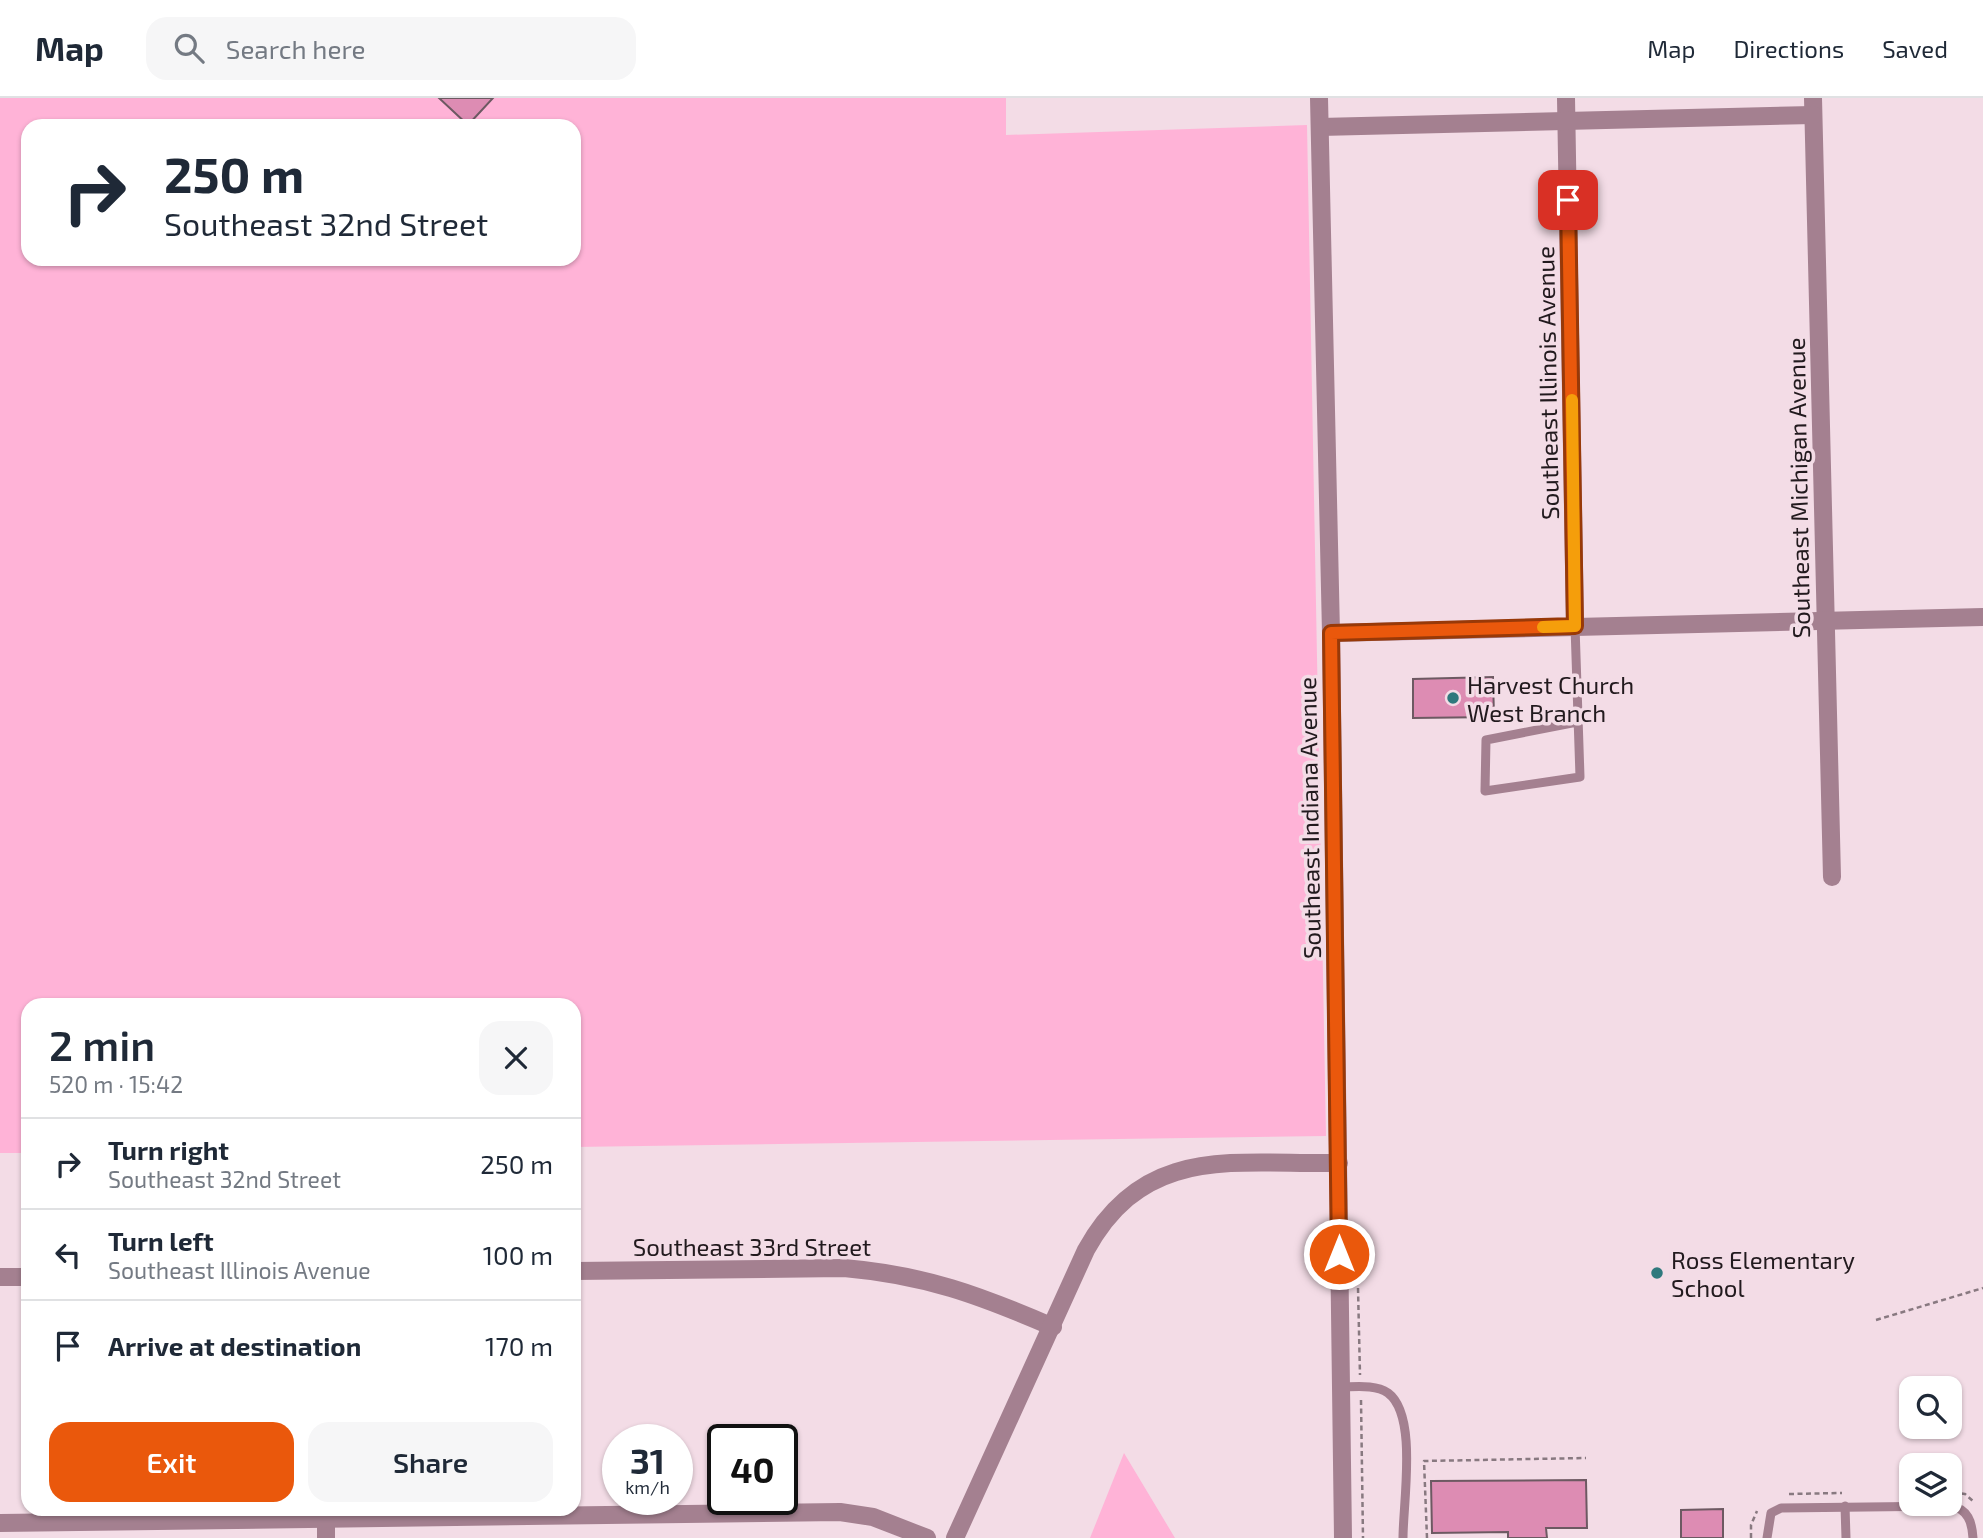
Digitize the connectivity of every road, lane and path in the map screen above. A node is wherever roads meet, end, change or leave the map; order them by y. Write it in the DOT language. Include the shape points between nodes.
graph roads {
  1 [pos="1319,98"];
  2 [pos="1566,98"];
  3 [pos="1813,106"];
  4 [pos="1567,119"];
  5 [pos="1320,127"];
  6 [pos="1983,617"];
  7 [pos="1825,620"];
  8 [pos="1575,626"];
  9 [pos="1331,633"];
  10 [pos="1577,722"];
  11 [pos="1832,877"];
  12 [pos="1339,1163"];
  13 [pos="581,1271"];
  14 [pos="0,1277"];
  15 [pos="21,1277"];
  16 [pos="1983,1288"];
  17 [pos="1876,1320"];
  18 [pos="1053,1327"];
  19 [pos="1340,1387"];
  20 [pos="1586,1458"];
  21 [pos="1845,1506"];
  22 [pos="581,1513"];
  23 [pos="217,1516"];
  24 [pos="326,1516"];
  25 [pos="0,1522"];
  26 [pos="326,1538"];
  27 [pos="927,1538"];
  28 [pos="955,1538"];
  29 [pos="1343,1538"];
  30 [pos="1403,1538"];
  31 [pos="1427,1538"];
  32 [pos="1767,1538"];
  33 [pos="1846,1538"];
  34 [pos="1973,1538"];
  1 -- 5 [label="street, Southeast Indiana Avenue"];
  2 -- 4 [label="street, Southeast Illinois Avenue"];
  3 -- 4 [label="street"];
  3 -- 7 [label="street, Southeast Michigan Avenue"];
  4 -- 5 [label="street"];
  4 -- 8 [label="street, Southeast Illinois Avenue"];
  5 -- 9 [label="street, Southeast Indiana Avenue"];
  6 -- 7 [label="street"];
  7 -- 8 [label="street"];
  7 -- 11 [label="street, Southeast Michigan Avenue"];
  8 -- 9 [label="street"];
  8 -- 10 [label="lane"];
  9 -- 12 [label="street, Southeast Indiana Avenue"];
  10 -- 10 [label="lane" via="1580,777 1485,791 1486,740"];
  12 -- 18 [label="street" via="1197,1165 1148,1182 1114,1209 1097,1230"];
  12 -- 19 [label="street, Southeast Indiana Avenue"];
  13 -- 18 [label="street, Southeast 33rd Street" via="884,1271 951,1285"];
  14 -- 15 [label="street"];
  16 -- 17 [label="path"];
  18 -- 28 [label="street"];
  19 -- 29 [label="street, Southeast Indiana Avenue"];
  19 -- 30 [label="lane" via="1377,1387 1388,1393 1404,1416"];
  20 -- 31 [label="path" via="1424,1461"];
  21 -- 32 [label="lane" via="1781,1508 1771,1513"];
  21 -- 33 [label="lane"];
  21 -- 34 [label="lane" via="1958,1507 1969,1518"];
  22 -- 27 [label="street" via="839,1512 873,1517"];
  23 -- 25 [label="street"];
  24 -- 26 [label="street"];
}
